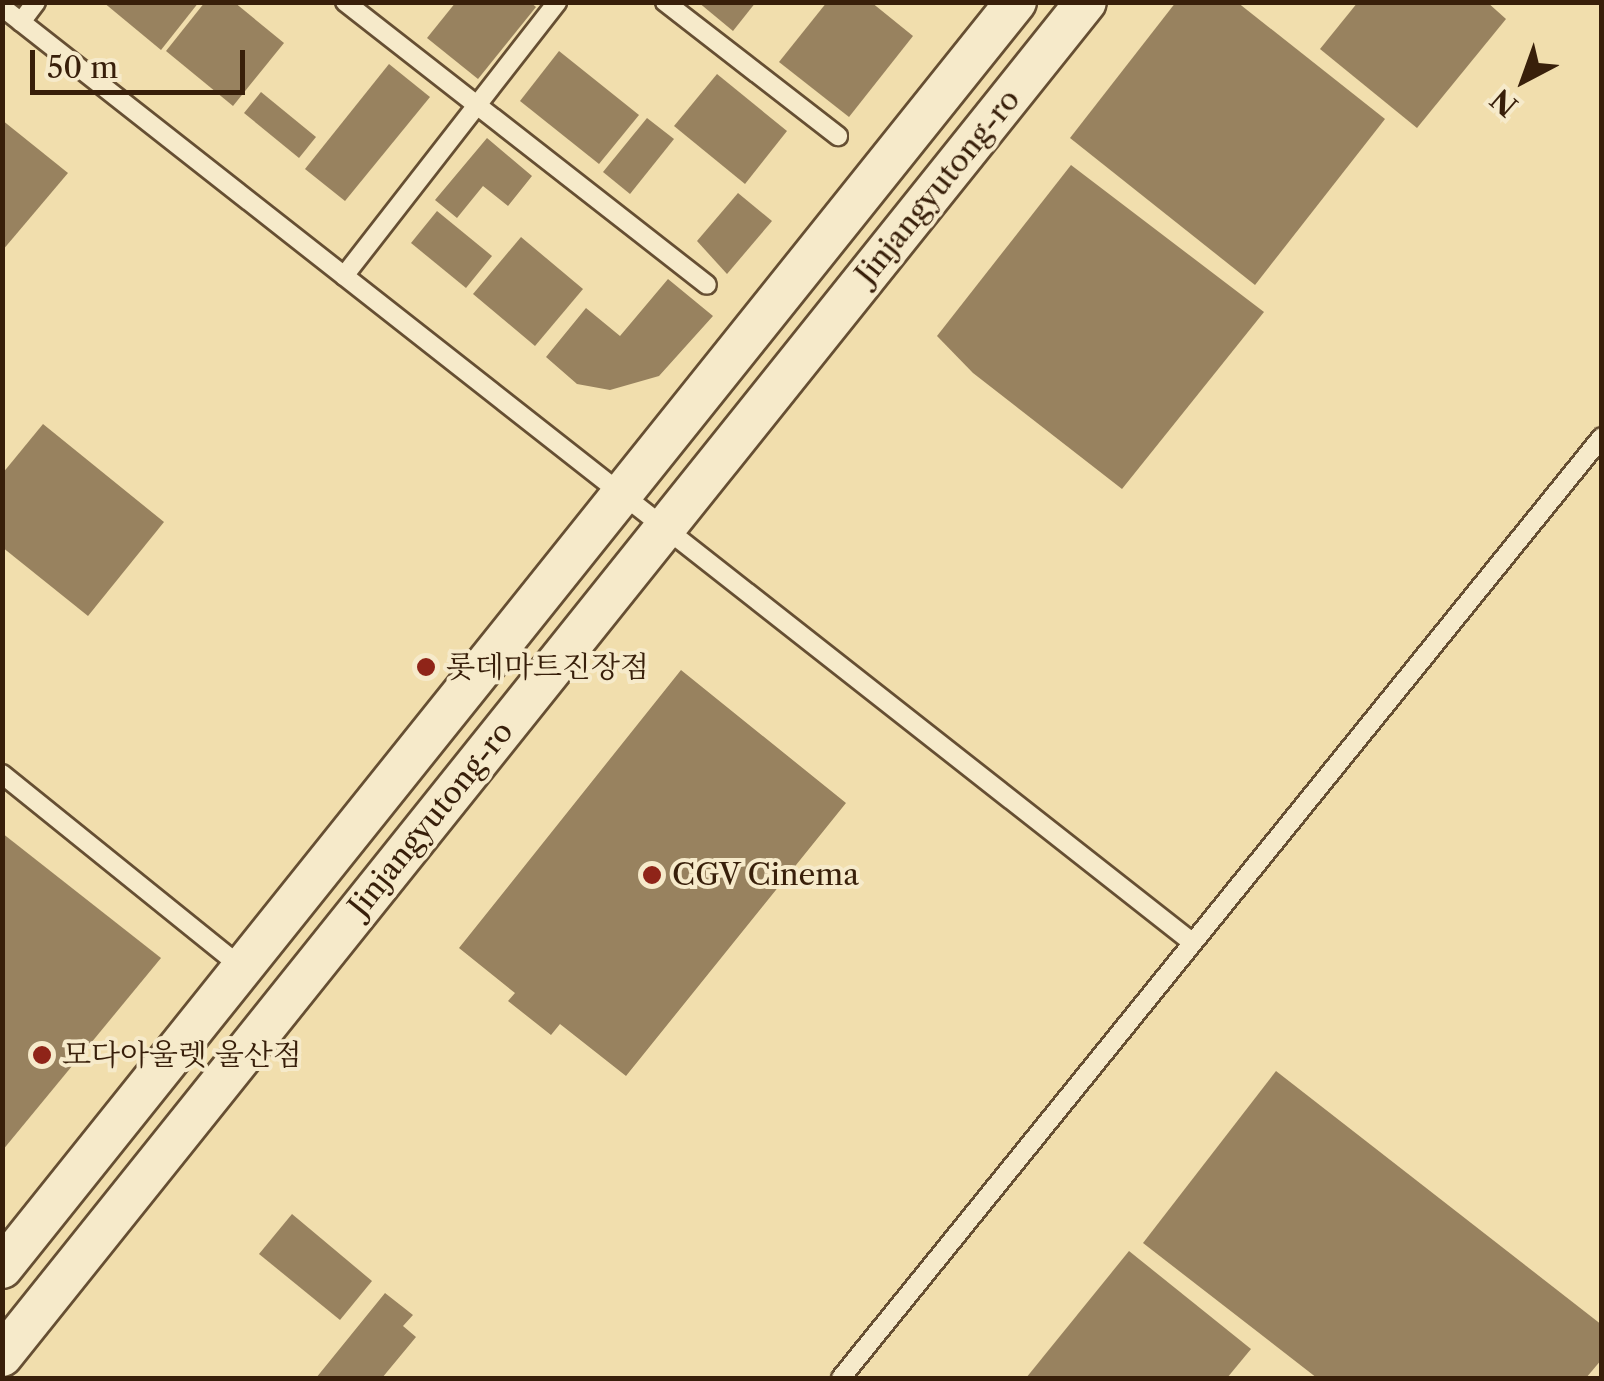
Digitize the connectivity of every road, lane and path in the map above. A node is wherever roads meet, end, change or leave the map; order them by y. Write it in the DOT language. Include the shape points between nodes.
graph roads {
  1 [pos="36,2"];
  2 [pos="346,2"];
  3 [pos="557,2"];
  4 [pos="665,2"];
  5 [pos="1016,2"];
  6 [pos="1086,2"];
  7 [pos="2,7"];
  8 [pos="21,22"];
  9 [pos="477,106"];
  10 [pos="838,136"];
  11 [pos="344,276"];
  12 [pos="706,285"];
  13 [pos="1602,436"];
  14 [pos="622,495"];
  15 [pos="664,528"];
  16 [pos="2,774"];
  17 [pos="1192,942"];
  18 [pos="242,968"];
  19 [pos="2,1268"];
  20 [pos="2,1356"];
  21 [pos="842,1378"];
  1 -- 8 [label="lane"];
  2 -- 9 [label="lane"];
  3 -- 9 [label="lane"];
  4 -- 10 [label="lane"];
  5 -- 14 [label="street, Jinjangyutong-ro"];
  6 -- 15 [label="street, Jinjangyutong-ro"];
  7 -- 8 [label="lane"];
  8 -- 11 [label="lane"];
  9 -- 11 [label="lane"];
  9 -- 12 [label="lane"];
  11 -- 14 [label="lane"];
  13 -- 17 [label="lane"];
  14 -- 15 [label="lane"];
  14 -- 18 [label="street, Jinjangyutong-ro"];
  15 -- 17 [label="lane"];
  15 -- 20 [label="street, Jinjangyutong-ro"];
  16 -- 18 [label="lane"];
  17 -- 21 [label="lane"];
  18 -- 19 [label="street, Jinjangyutong-ro"];
}
